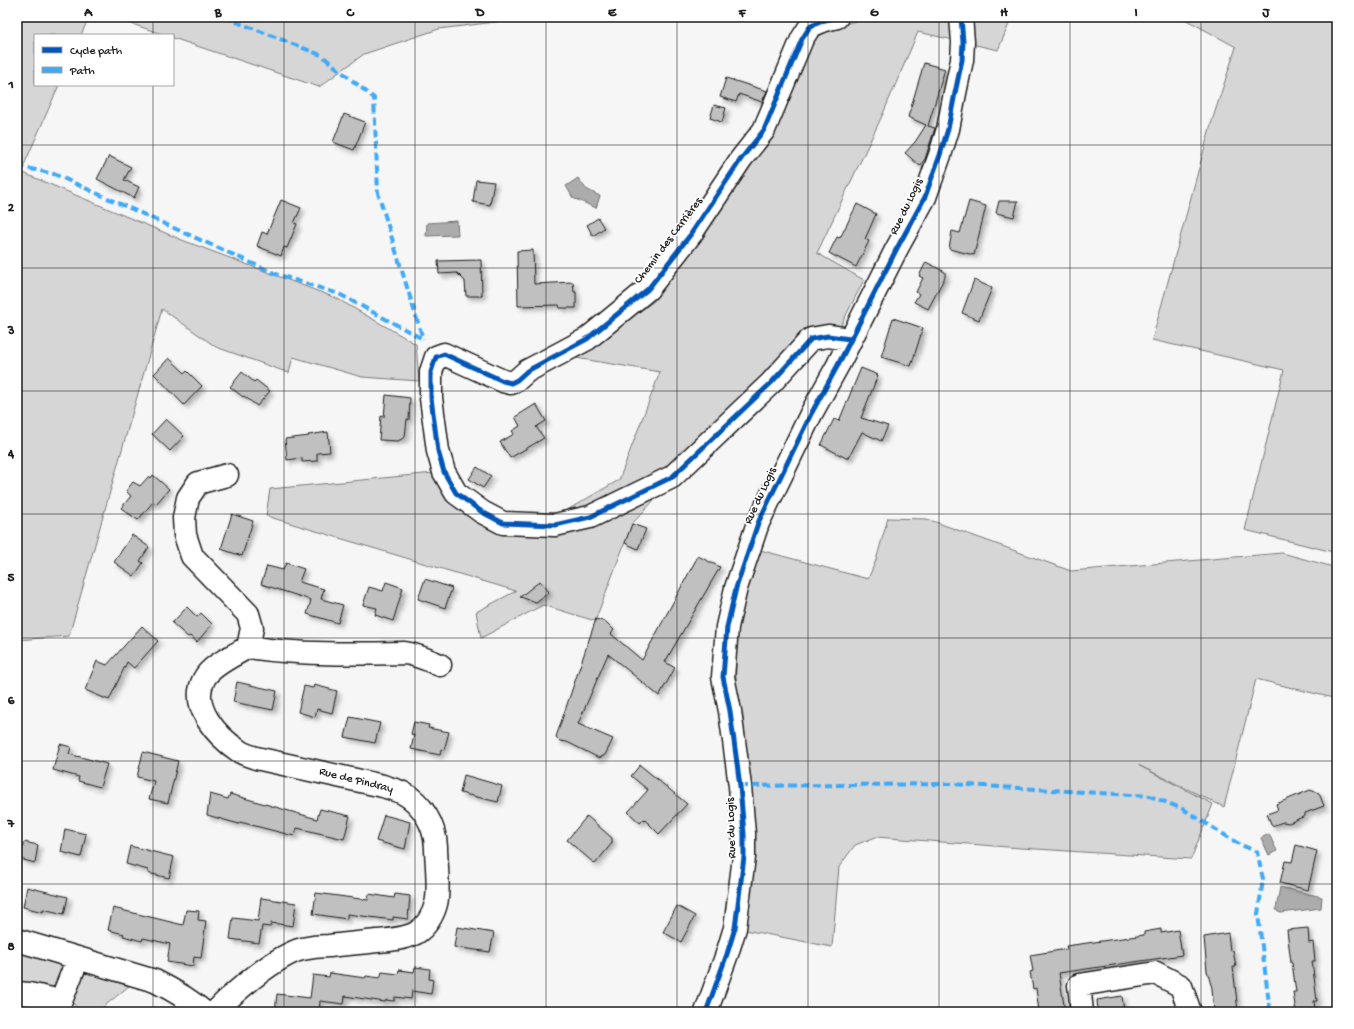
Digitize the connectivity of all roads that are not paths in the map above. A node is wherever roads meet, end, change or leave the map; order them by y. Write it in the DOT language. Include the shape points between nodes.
graph roads {
  1 [pos="836,17"];
  2 [pos="961,17"];
  3 [pos="850,339"];
  4 [pos="227,475"];
  5 [pos="248,647"];
  6 [pos="440,665"];
  7 [pos="17,940"];
  8 [pos="78,958"];
  9 [pos="17,993"];
  10 [pos="66,1007"];
  11 [pos="204,1012"];
  12 [pos="215,1012"];
  13 [pos="706,1012"];
  14 [pos="1082,1012"];
  15 [pos="1190,1012"];
  1 -- 3 [label="street, Chemin des Carrières" via="809,28 764,130 741,159 691,234 648,289 587,339 526,371 511,383 444,354 436,358 431,372 431,398 438,452 444,472 456,493 482,512 503,523 555,524 590,517 672,477 771,383 811,339 828,336"];
  2 -- 3 [label="street, Rue du Logis" via="962,60 940,155 925,198"];
  3 -- 13 [label="street, Rue du Logis" via="758,523 736,588 727,627 722,677 730,711 740,786 744,857 735,928"];
  4 -- 5 [label="street" via="198,483 188,498 184,518 185,535 192,556 248,614 252,628"];
  5 -- 6 [label="street" via="343,654 405,653"];
  5 -- 12 [label="street, Rue de Pindray" via="211,670 204,679 200,696 202,708 213,727 240,752 256,758 383,786 402,792 415,800 430,823 436,842 437,903 425,925 416,933 404,938 303,949 290,953 247,983"];
  7 -- 8 [label="street"];
  8 -- 10 [label="street"];
  8 -- 11 [label="street" via="155,982 181,994"];
  9 -- 10 [label="street" via="29,994"];
  14 -- 15 [label="street" via="1079,985 1156,974 1180,986"];
}
